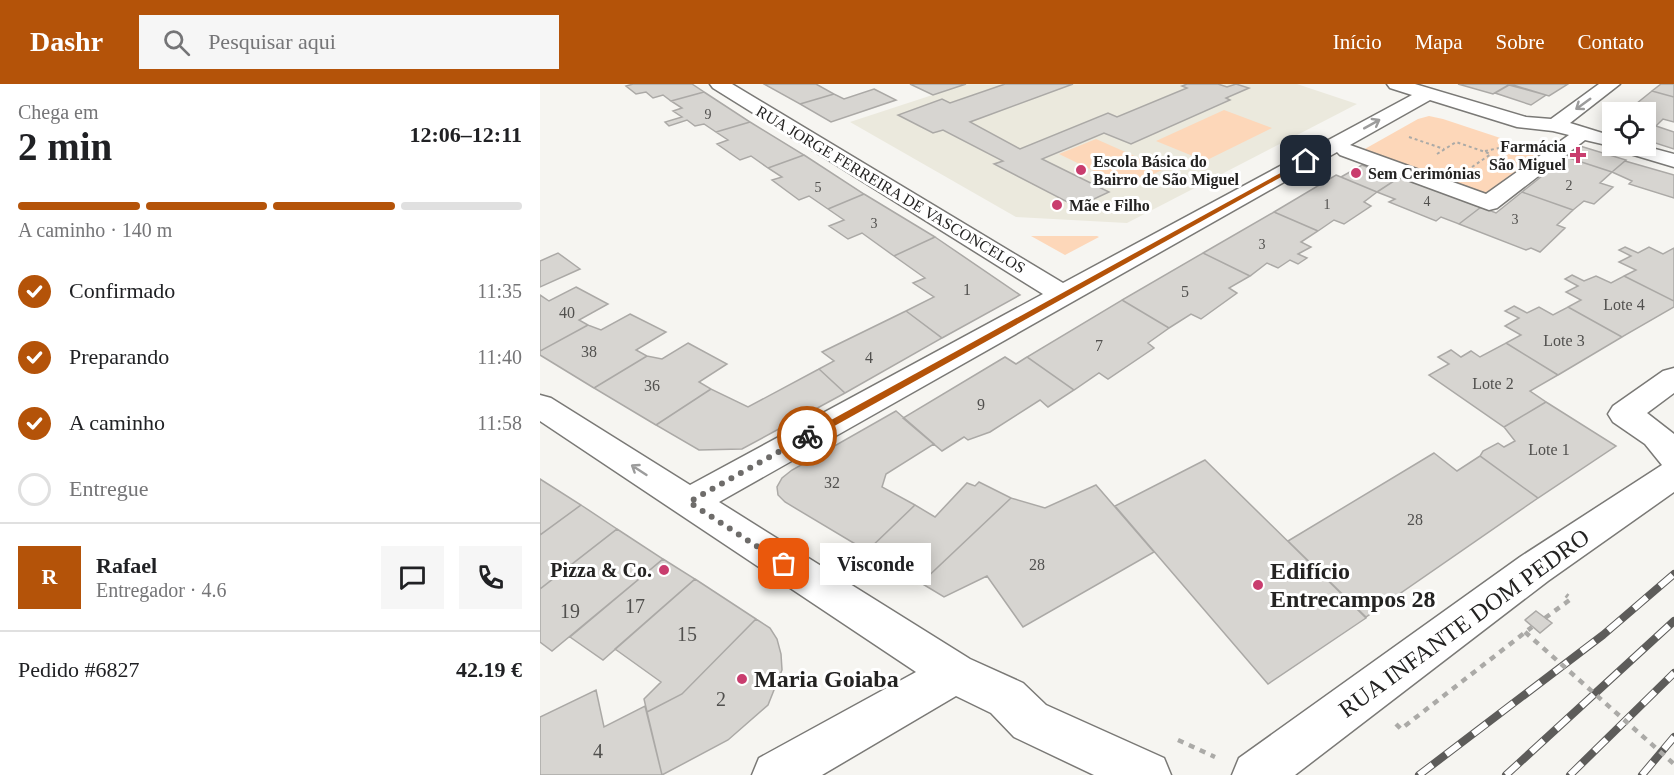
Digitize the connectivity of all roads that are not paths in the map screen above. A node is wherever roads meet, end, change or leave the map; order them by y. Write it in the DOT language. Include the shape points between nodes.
graph roads {
  1 [pos="719,84"];
  2 [pos="1396,84"];
  3 [pos="1611,84"];
  4 [pos="1427,94"];
  5 [pos="1555,125"];
  6 [pos="1602,139"];
  7 [pos="1575,140"];
  8 [pos="1347,151"];
  9 [pos="1656,155"];
  10 [pos="1674,160"];
  11 [pos="1064,295"];
  12 [pos="1674,378"];
  13 [pos="540,406"];
  14 [pos="1674,456"];
  15 [pos="1674,474"];
  16 [pos="689,502"];
  17 [pos="955,673"];
  18 [pos="776,775"];
  19 [pos="1147,775"];
  20 [pos="1256,775"];
  1 -- 11 [label="street, RUA JORGE FERREIRA DE VASCONCELOS"];
  2 -- 4 [label="street"];
  3 -- 5 [label="street, one-way"];
  4 -- 5 [label="street" via="1524,123"];
  11 -- 4 [label="street, one-way"];
  5 -- 6 [label="street"];
  7 -- 8 [label="street" via="1489,203"];
  9 -- 10 [label="street"];
  11 -- 16 [label="street"];
  12 -- 14 [label="street" via="1624,414 1657,436"];
  16 -- 13 [label="street, one-way"];
  15 -- 20 [label="street, RUA INFANTE DOM PEDRO" via="1534,569"];
  16 -- 17 [label="street"];
  17 -- 18 [label="street"];
  17 -- 19 [label="street" via="1007,698 1030,722"];
}
